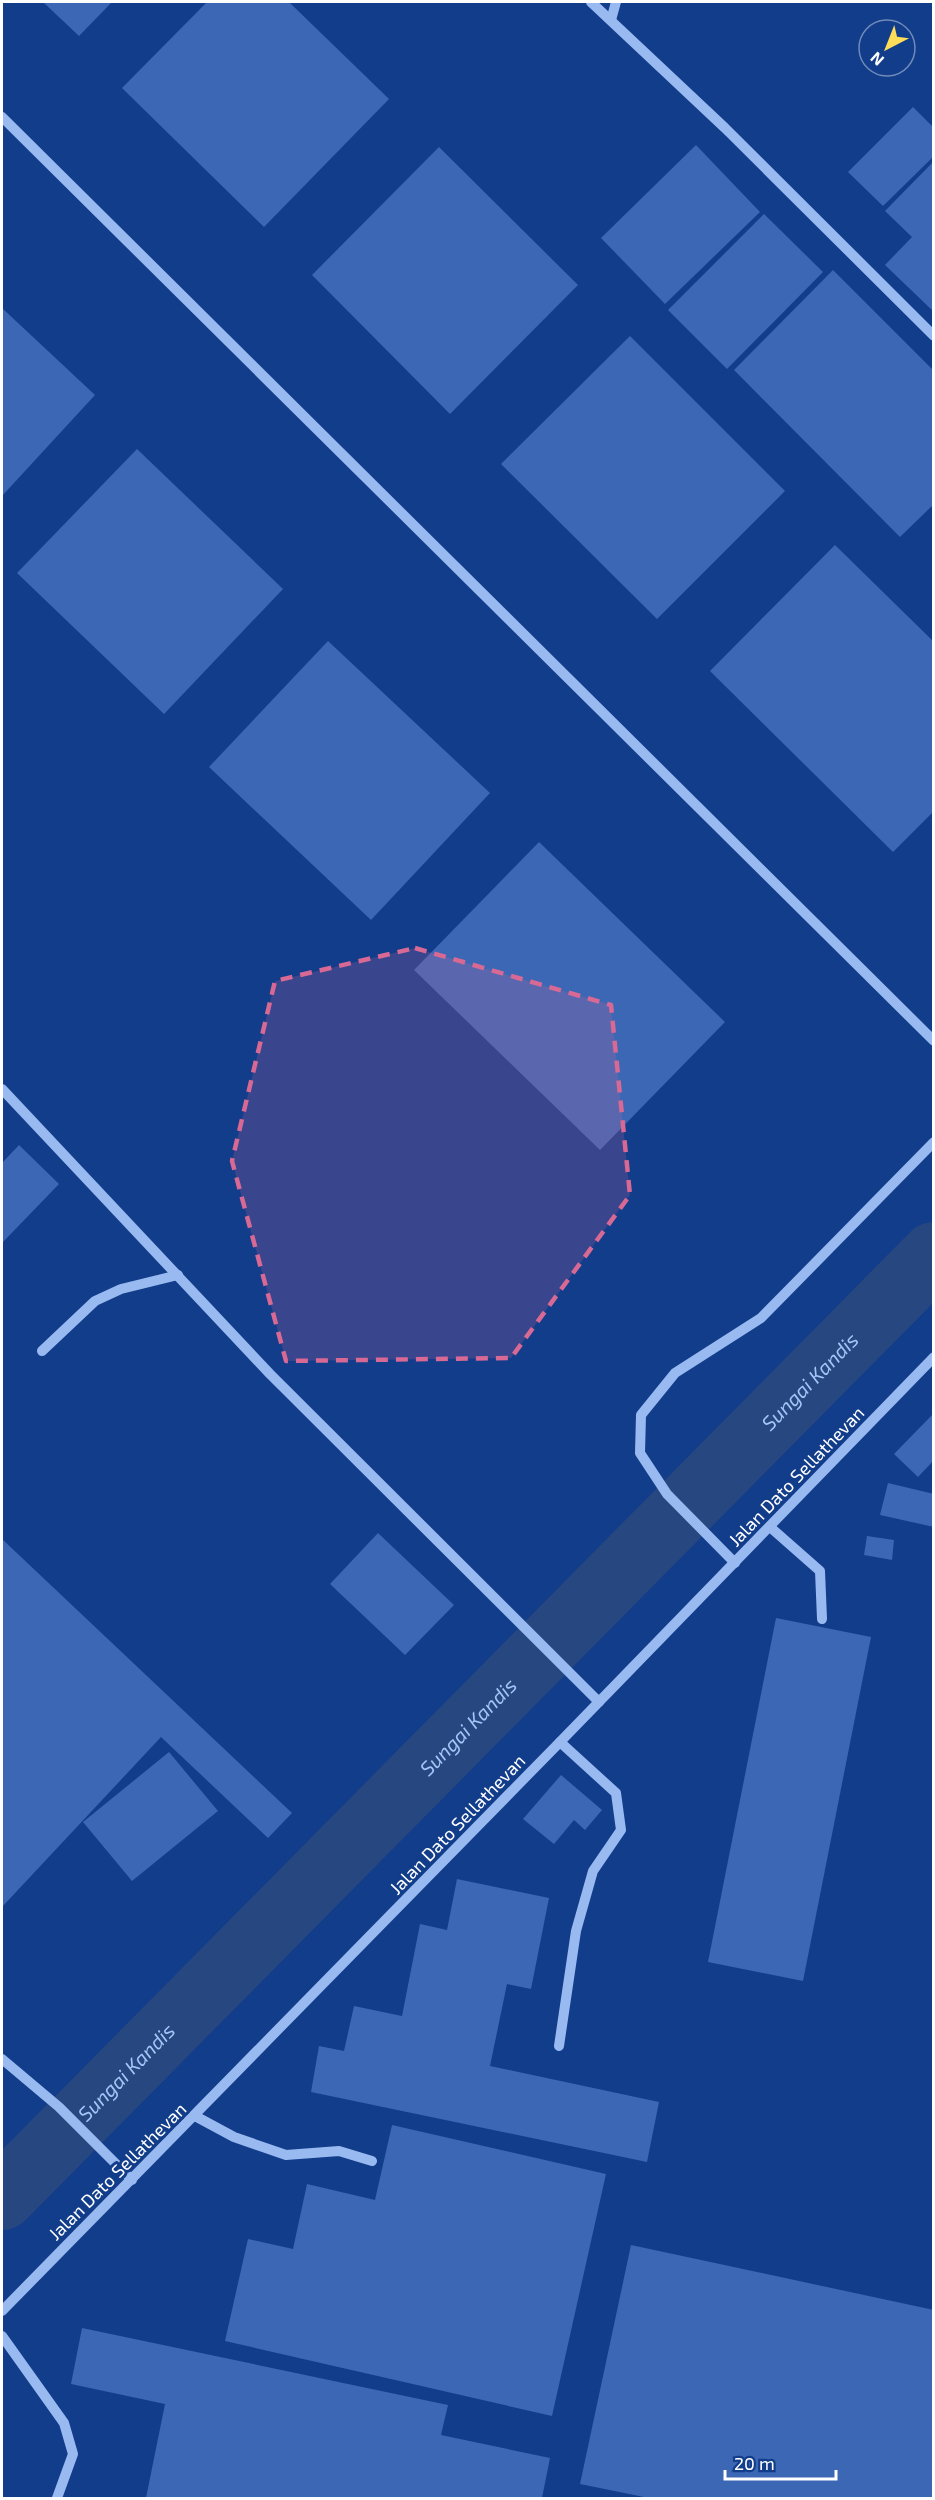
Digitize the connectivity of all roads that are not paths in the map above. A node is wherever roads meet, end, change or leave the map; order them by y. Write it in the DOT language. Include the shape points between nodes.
graph roads {
  1 [pos="591,2"];
  2 [pos="616,2"];
  3 [pos="610,20"];
  4 [pos="2,117"];
  5 [pos="933,336"];
  6 [pos="933,1041"];
  7 [pos="2,1089"];
  8 [pos="933,1142"];
  9 [pos="178,1275"];
  10 [pos="42,1351"];
  11 [pos="933,1357"];
  12 [pos="770,1527"];
  13 [pos="735,1563"];
  14 [pos="822,1619"];
  15 [pos="599,1702"];
  16 [pos="560,1742"];
  17 [pos="559,2046"];
  18 [pos="2,2059"];
  19 [pos="195,2116"];
  20 [pos="372,2161"];
  21 [pos="132,2180"];
  22 [pos="2,2311"];
  23 [pos="2,2336"];
  24 [pos="57,2499"];
  1 -- 3 [label="street"];
  2 -- 3 [label="street"];
  3 -- 5 [label="street" via="725,128"];
  4 -- 6 [label="street"];
  7 -- 9 [label="street"];
  8 -- 13 [label="street" via="761,1318 675,1373 641,1415 640,1453 673,1500"];
  9 -- 10 [label="street" via="121,1288 95,1301"];
  9 -- 15 [label="street" via="270,1374"];
  11 -- 12 [label="street, Jalan Dato Sellathevan"];
  12 -- 13 [label="street, Jalan Dato Sellathevan"];
  12 -- 14 [label="street" via="820,1571"];
  13 -- 15 [label="street, Jalan Dato Sellathevan"];
  15 -- 16 [label="street, Jalan Dato Sellathevan"];
  16 -- 17 [label="street" via="616,1793 621,1830 593,1871 576,1930"];
  16 -- 19 [label="street, Jalan Dato Sellathevan"];
  18 -- 21 [label="street" via="69,2116"];
  19 -- 20 [label="street" via="234,2137 286,2155 339,2151"];
  19 -- 21 [label="street, Jalan Dato Sellathevan"];
  21 -- 22 [label="street, Jalan Dato Sellathevan"];
  23 -- 24 [label="street" via="64,2423 73,2454"];
}
